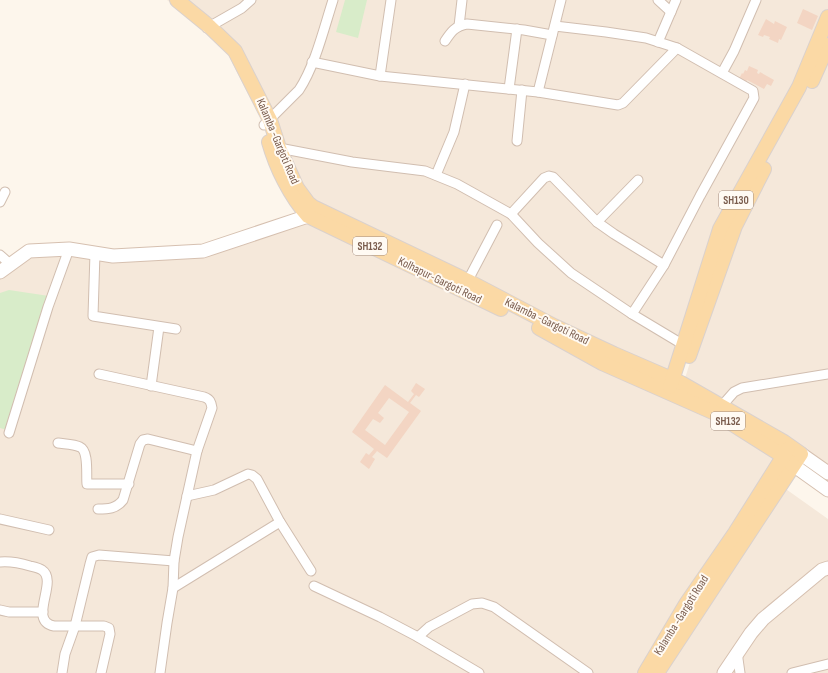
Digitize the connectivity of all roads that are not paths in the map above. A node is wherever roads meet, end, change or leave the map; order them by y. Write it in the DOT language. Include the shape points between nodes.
graph roads {
  1 [pos="167,0"];
  2 [pos="177,0"];
  3 [pos="251,0"];
  4 [pos="333,0"];
  5 [pos="391,0"];
  6 [pos="462,0"];
  7 [pos="561,0"];
  8 [pos="658,0"];
  9 [pos="676,0"];
  10 [pos="756,0"];
  11 [pos="671,12"];
  12 [pos="828,17"];
  13 [pos="459,26"];
  14 [pos="207,28"];
  15 [pos="517,29"];
  16 [pos="554,31"];
  17 [pos="445,41"];
  18 [pos="658,42"];
  19 [pos="828,45"];
  20 [pos="677,48"];
  21 [pos="312,62"];
  22 [pos="722,73"];
  23 [pos="380,76"];
  24 [pos="465,84"];
  25 [pos="509,89"];
  26 [pos="522,90"];
  27 [pos="538,92"];
  28 [pos="267,123"];
  29 [pos="517,141"];
  30 [pos="279,148"];
  31 [pos="436,175"];
  32 [pos="638,180"];
  33 [pos="5,192"];
  34 [pos="0,202"];
  35 [pos="322,211"];
  36 [pos="510,214"];
  37 [pos="308,216"];
  38 [pos="597,222"];
  39 [pos="497,225"];
  40 [pos="69,249"];
  41 [pos="95,253"];
  42 [pos="0,255"];
  43 [pos="664,265"];
  44 [pos="5,268"];
  45 [pos="466,286"];
  46 [pos="632,314"];
  47 [pos="159,327"];
  48 [pos="176,330"];
  49 [pos="687,347"];
  50 [pos="99,374"];
  51 [pos="828,374"];
  52 [pos="677,381"];
  53 [pos="151,386"];
  54 [pos="672,395"];
  55 [pos="719,409"];
  56 [pos="10,433"];
  57 [pos="58,443"];
  58 [pos="197,451"];
  59 [pos="792,456"];
  60 [pos="828,474"];
  61 [pos="129,484"];
  62 [pos="828,490"];
  63 [pos="188,496"];
  64 [pos="98,509"];
  65 [pos="0,519"];
  66 [pos="280,522"];
  67 [pos="49,530"];
  68 [pos="174,561"];
  69 [pos="0,562"];
  70 [pos="828,568"];
  71 [pos="312,571"];
  72 [pos="314,586"];
  73 [pos="173,588"];
  74 [pos="0,610"];
  75 [pos="43,612"];
  76 [pos="75,626"];
  77 [pos="418,637"];
  78 [pos="737,652"];
  79 [pos="828,664"];
  80 [pos="802,672"];
  81 [pos="62,673"];
  82 [pos="101,673"];
  83 [pos="160,673"];
  84 [pos="479,673"];
  85 [pos="588,673"];
  86 [pos="645,673"];
  87 [pos="657,673"];
  88 [pos="724,673"];
  89 [pos="740,673"];
  90 [pos="792,673"];
  1 -- 14 [label="main road, Kolhapur-Gargoti Road / SH132"];
  2 -- 14 [label="main road"];
  3 -- 14 [label="street"];
  4 -- 21 [label="street"];
  5 -- 23 [label="street"];
  6 -- 13 [label="street"];
  7 -- 16 [label="street"];
  8 -- 11 [label="street"];
  9 -- 11 [label="street"];
  10 -- 22 [label="street"];
  11 -- 18 [label="street"];
  12 -- 49 [label="main road, SH130" via="799,87 724,221"];
  13 -- 15 [label="street" via="467,24"];
  13 -- 17 [label="street"];
  14 -- 28 [label="main road, Kolhapur-Gargoti Road / SH132" via="226,51"];
  15 -- 16 [label="street"];
  15 -- 25 [label="street"];
  16 -- 18 [label="street" via="613,33"];
  16 -- 27 [label="street"];
  18 -- 20 [label="street"];
  19 -- 49 [label="main road, SH130" via="808,89 734,226"];
  20 -- 22 [label="street"];
  20 -- 27 [label="street" via="618,105"];
  21 -- 23 [label="street"];
  21 -- 28 [label="street" via="299,90"];
  22 -- 43 [label="street" via="753,91 754,98"];
  23 -- 24 [label="street"];
  24 -- 25 [label="street"];
  24 -- 31 [label="street" via="454,132"];
  25 -- 26 [label="street"];
  26 -- 27 [label="street"];
  26 -- 29 [label="street"];
  28 -- 30 [label="main road, Kalamba -Gargoti Road"];
  28 -- 37 [label="main road, Kolhapur-Gargoti Road / SH132" via="274,161 301,209"];
  30 -- 31 [label="street" via="352,162 425,171"];
  30 -- 35 [label="main road, Kalamba -Gargoti Road" via="301,194 308,203"];
  31 -- 36 [label="street"];
  32 -- 38 [label="street"];
  33 -- 34 [label="street"];
  35 -- 37 [label="street"];
  35 -- 45 [label="main road, Kalamba -Gargoti Road"];
  36 -- 38 [label="street" via="544,178 553,176"];
  36 -- 46 [label="street" via="571,273"];
  37 -- 41 [label="street" via="203,251 113,256"];
  37 -- 45 [label="main road, Kolhapur-Gargoti Road / SH132"];
  38 -- 43 [label="street"];
  39 -- 45 [label="street"];
  40 -- 41 [label="street"];
  40 -- 44 [label="street" via="29,250"];
  40 -- 56 [label="street" via="48,307"];
  41 -- 47 [label="street" via="93,316"];
  42 -- 44 [label="street"];
  43 -- 46 [label="street"];
  45 -- 52 [label="main road, Kalamba -Gargoti Road"];
  45 -- 54 [label="main road, Kolhapur-Gargoti Road / SH132" via="602,363"];
  46 -- 49 [label="street"];
  47 -- 48 [label="street"];
  47 -- 53 [label="street"];
  49 -- 52 [label="main road, SH130"];
  50 -- 53 [label="street"];
  51 -- 55 [label="street" via="742,388 734,392"];
  52 -- 54 [label="main road, SH130"];
  52 -- 55 [label="main road, Kalamba -Gargoti Road"];
  53 -- 58 [label="street" via="204,397 212,403"];
  54 -- 55 [label="main road, Kolhapur-Gargoti Road / SH132"];
  55 -- 59 [label="main road, Kalamba -Gargoti Road"];
  57 -- 61 [label="street" via="80,446 84,449 87,484"];
  58 -- 61 [label="street" via="143,440"];
  58 -- 63 [label="street"];
  59 -- 60 [label="street, Kalamba -Gargoti Road"];
  59 -- 62 [label="street, Kalamba -Gargoti Road"];
  59 -- 86 [label="main road, Kalamba -Gargoti Road" via="686,604"];
  59 -- 87 [label="main road"];
  61 -- 64 [label="street" via="119,505 114,508"];
  63 -- 66 [label="street" via="214,490 248,474 252,475 257,479"];
  63 -- 68 [label="street"];
  65 -- 67 [label="street"];
  66 -- 71 [label="street"];
  66 -- 73 [label="street"];
  68 -- 73 [label="street"];
  68 -- 76 [label="street" via="99,555 92,557"];
  69 -- 75 [label="street" via="22,564 42,570 47,575"];
  70 -- 78 [label="street" via="822,570 763,619"];
  72 -- 77 [label="street"];
  73 -- 83 [label="street"];
  74 -- 75 [label="street"];
  75 -- 76 [label="street" via="44,621 48,625"];
  76 -- 81 [label="street" via="65,654"];
  76 -- 82 [label="street" via="110,628"];
  77 -- 84 [label="street"];
  77 -- 85 [label="street" via="435,623 472,604 482,603 494,607"];
  78 -- 88 [label="street"];
  78 -- 89 [label="street"];
  79 -- 80 [label="street"];
  80 -- 90 [label="street"];
}
